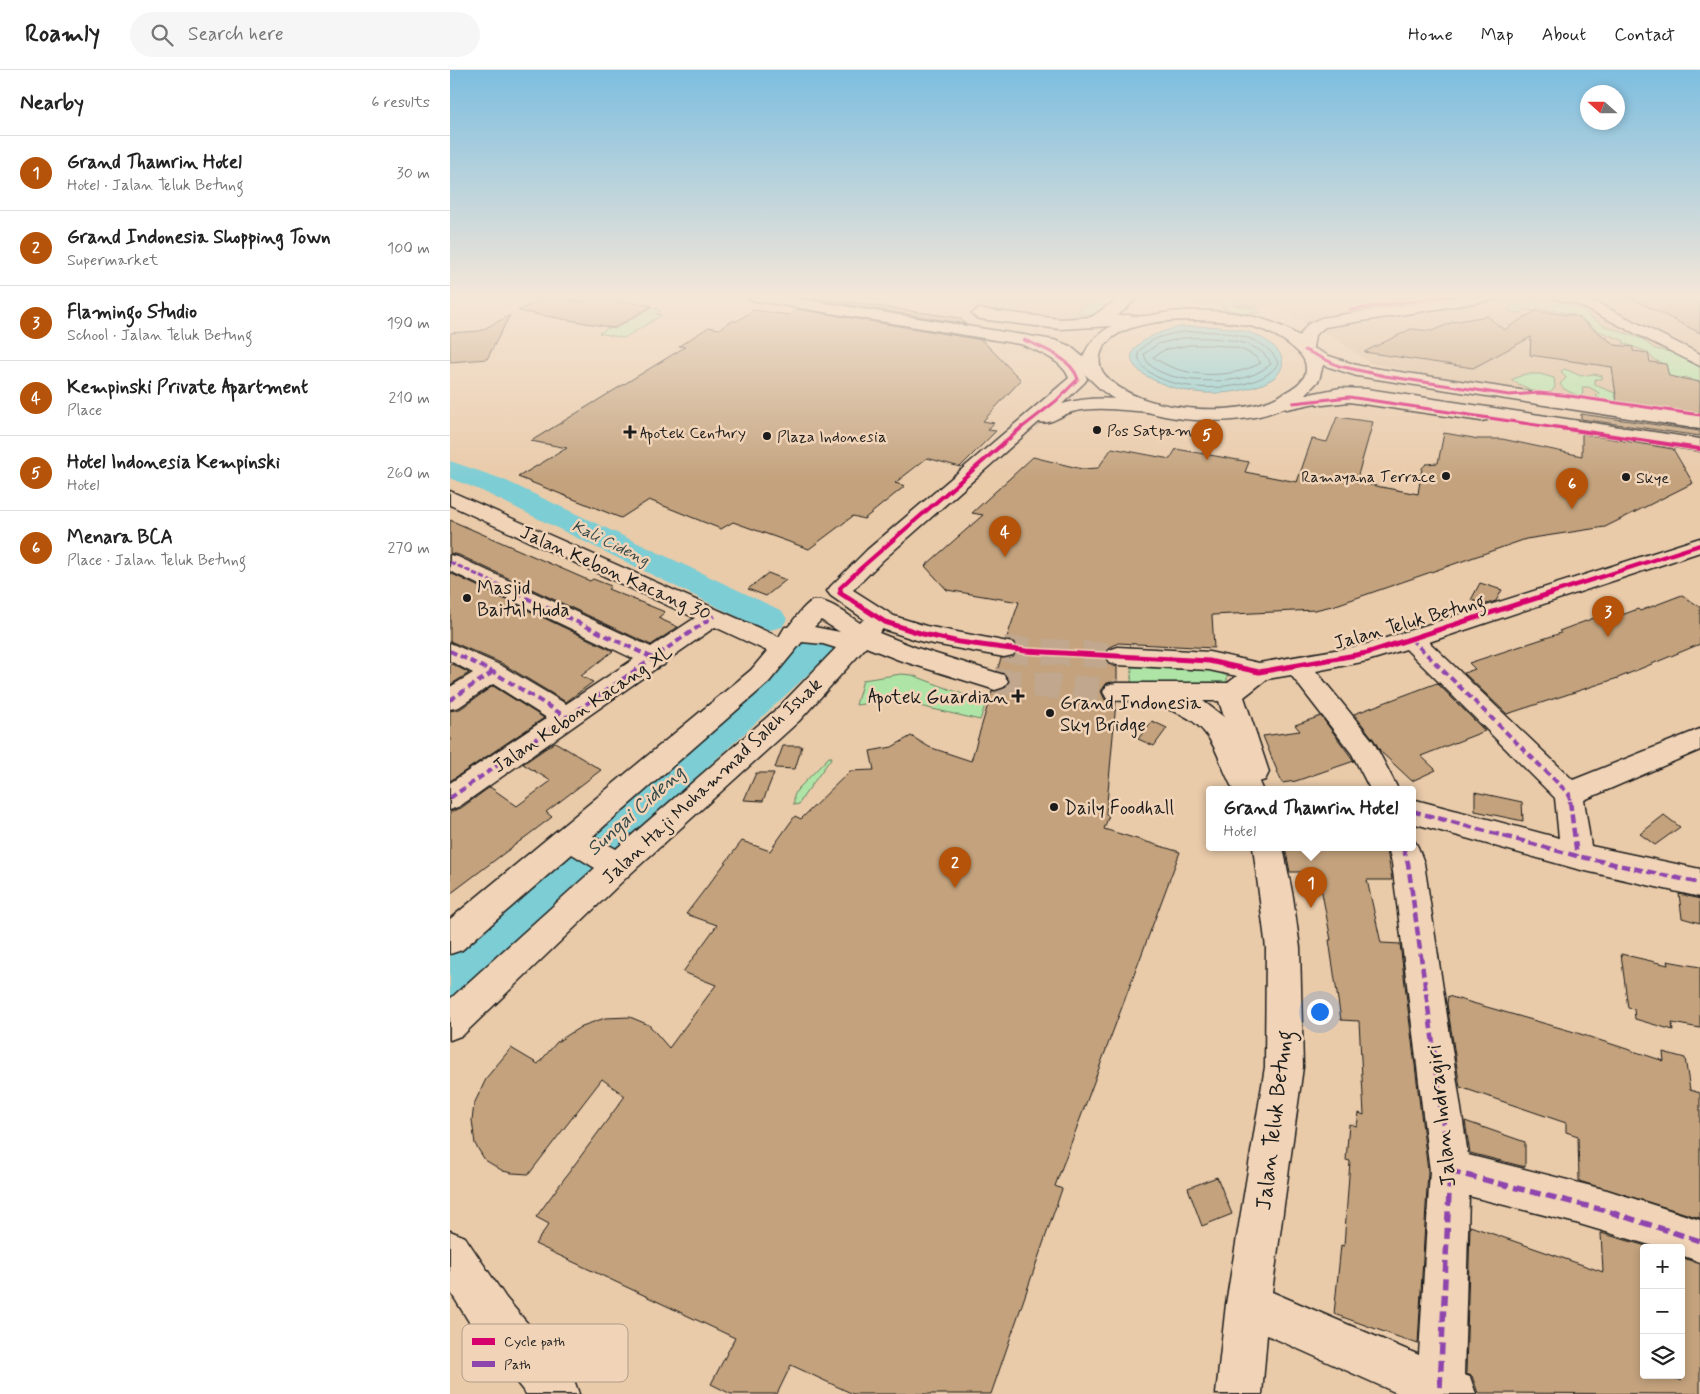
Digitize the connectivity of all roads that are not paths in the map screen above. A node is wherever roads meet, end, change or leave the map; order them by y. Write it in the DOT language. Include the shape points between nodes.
graph roads {
  1 [pos="1060,358"];
  2 [pos="1075,358"];
  3 [pos="1091,358"];
  4 [pos="1311,358"];
  5 [pos="1320,358"];
  6 [pos="1357,371"];
  7 [pos="1097,376"];
  8 [pos="1340,393"];
  9 [pos="1293,403"];
  10 [pos="1152,407"];
  11 [pos="1269,408"];
  12 [pos="1700,423"];
  13 [pos="1700,445"];
  14 [pos="1700,449"];
  15 [pos="450,497"];
  16 [pos="1700,545"];
  17 [pos="450,562"];
  18 [pos="714,616"];
  19 [pos="865,633"];
  20 [pos="1412,639"];
  21 [pos="788,640"];
  22 [pos="1004,649"];
  23 [pos="450,650"];
  24 [pos="1118,656"];
  25 [pos="655,659"];
  26 [pos="1297,665"];
  27 [pos="493,672"];
  28 [pos="1259,672"];
  29 [pos="995,681"];
  30 [pos="1228,692"];
  31 [pos="450,700"];
  32 [pos="568,718"];
  33 [pos="1700,738"];
  34 [pos="1246,786"];
  35 [pos="1258,786"];
  36 [pos="1382,786"];
  37 [pos="1569,794"];
  38 [pos="450,798"];
  39 [pos="1416,812"];
  40 [pos="1269,851"];
  41 [pos="1404,851"];
  42 [pos="593,852"];
  43 [pos="1576,856"];
  44 [pos="1700,882"];
  45 [pos="450,939"];
  46 [pos="450,1023"];
  47 [pos="1450,1171"];
  48 [pos="1700,1241"];
  49 [pos="450,1252"];
  50 [pos="1248,1304"];
  51 [pos="498,1324"];
  52 [pos="546,1382"];
  53 [pos="1447,1391"];
  54 [pos="556,1394"];
  55 [pos="1239,1394"];
  1 -- 19 [label="street" via="1076,372 1078,379 1068,390 840,588"];
  2 -- 7 [label="street"];
  3 -- 7 [label="street"];
  4 -- 11 [label="street" via="1315,368 1309,383"];
  5 -- 6 [label="street"];
  6 -- 8 [label="street" via="1332,371 1324,377 1325,385"];
  6 -- 12 [label="street"];
  7 -- 10 [label="street" via="1117,393"];
  8 -- 9 [label="street"];
  8 -- 13 [label="street" via="1376,395"];
  9 -- 11 [label="street"];
  9 -- 14 [label="street" via="1349,397"];
  10 -- 11 [label="street" via="1212,415"];
  10 -- 19 [label="street" via="1074,406 1044,419 919,529 864,585"];
  15 -- 18 [label="street, Jalan Kebon Kacang 30"];
  16 -- 20 [label="street, Jalan Teluk Betung"];
  17 -- 25 [label="street"];
  18 -- 21 [label="street, Jalan Kebon Kacang 30"];
  18 -- 25 [label="street, Jalan Kebon Kacang XL"];
  19 -- 21 [label="street, Jalan Kebon Kacang 30"];
  19 -- 21 [label="street" via="818,607"];
  19 -- 22 [label="street" via="924,634"];
  19 -- 29 [label="street" via="908,654"];
  19 -- 42 [label="street, Jalan Haji Mohammad Saleh Ishak" via="789,714"];
  20 -- 26 [label="street, Jalan Teluk Betung" via="1367,653"];
  20 -- 37 [label="street, Jalan Teluk Betung"];
  21 -- 42 [label="street" via="760,676"];
  23 -- 27 [label="street"];
  24 -- 28 [label="street, Jalan Teluk Betung" via="1209,661"];
  25 -- 32 [label="street, Jalan Kebon Kacang XL"];
  26 -- 28 [label="street, Jalan Teluk Betung"];
  26 -- 36 [label="street" via="1363,748"];
  27 -- 31 [label="street"];
  27 -- 32 [label="street"];
  28 -- 30 [label="street, Jalan Teluk Betung" via="1236,690"];
  30 -- 34 [label="street" via="1126,692 1179,702 1204,713 1223,737"];
  30 -- 35 [label="street"];
  32 -- 38 [label="street, Jalan Kebon Kacang XL"];
  33 -- 37 [label="street"];
  37 -- 43 [label="street"];
  39 -- 43 [label="street"];
  40 -- 50 [label="street, Jalan Teluk Betung" via="1283,948 1284,1067"];
  41 -- 47 [label="street, Jalan Indragiri"];
  42 -- 45 [label="street"];
  42 -- 46 [label="street, Jalan Haji Mohammad Saleh Ishak"];
  43 -- 44 [label="street"];
  47 -- 48 [label="street" via="1607,1209"];
  47 -- 53 [label="street, Jalan Indragiri"];
  49 -- 51 [label="street"];
  50 -- 53 [label="street"];
  50 -- 55 [label="street, Jalan Teluk Betung"];
  52 -- 54 [label="street"];
}
